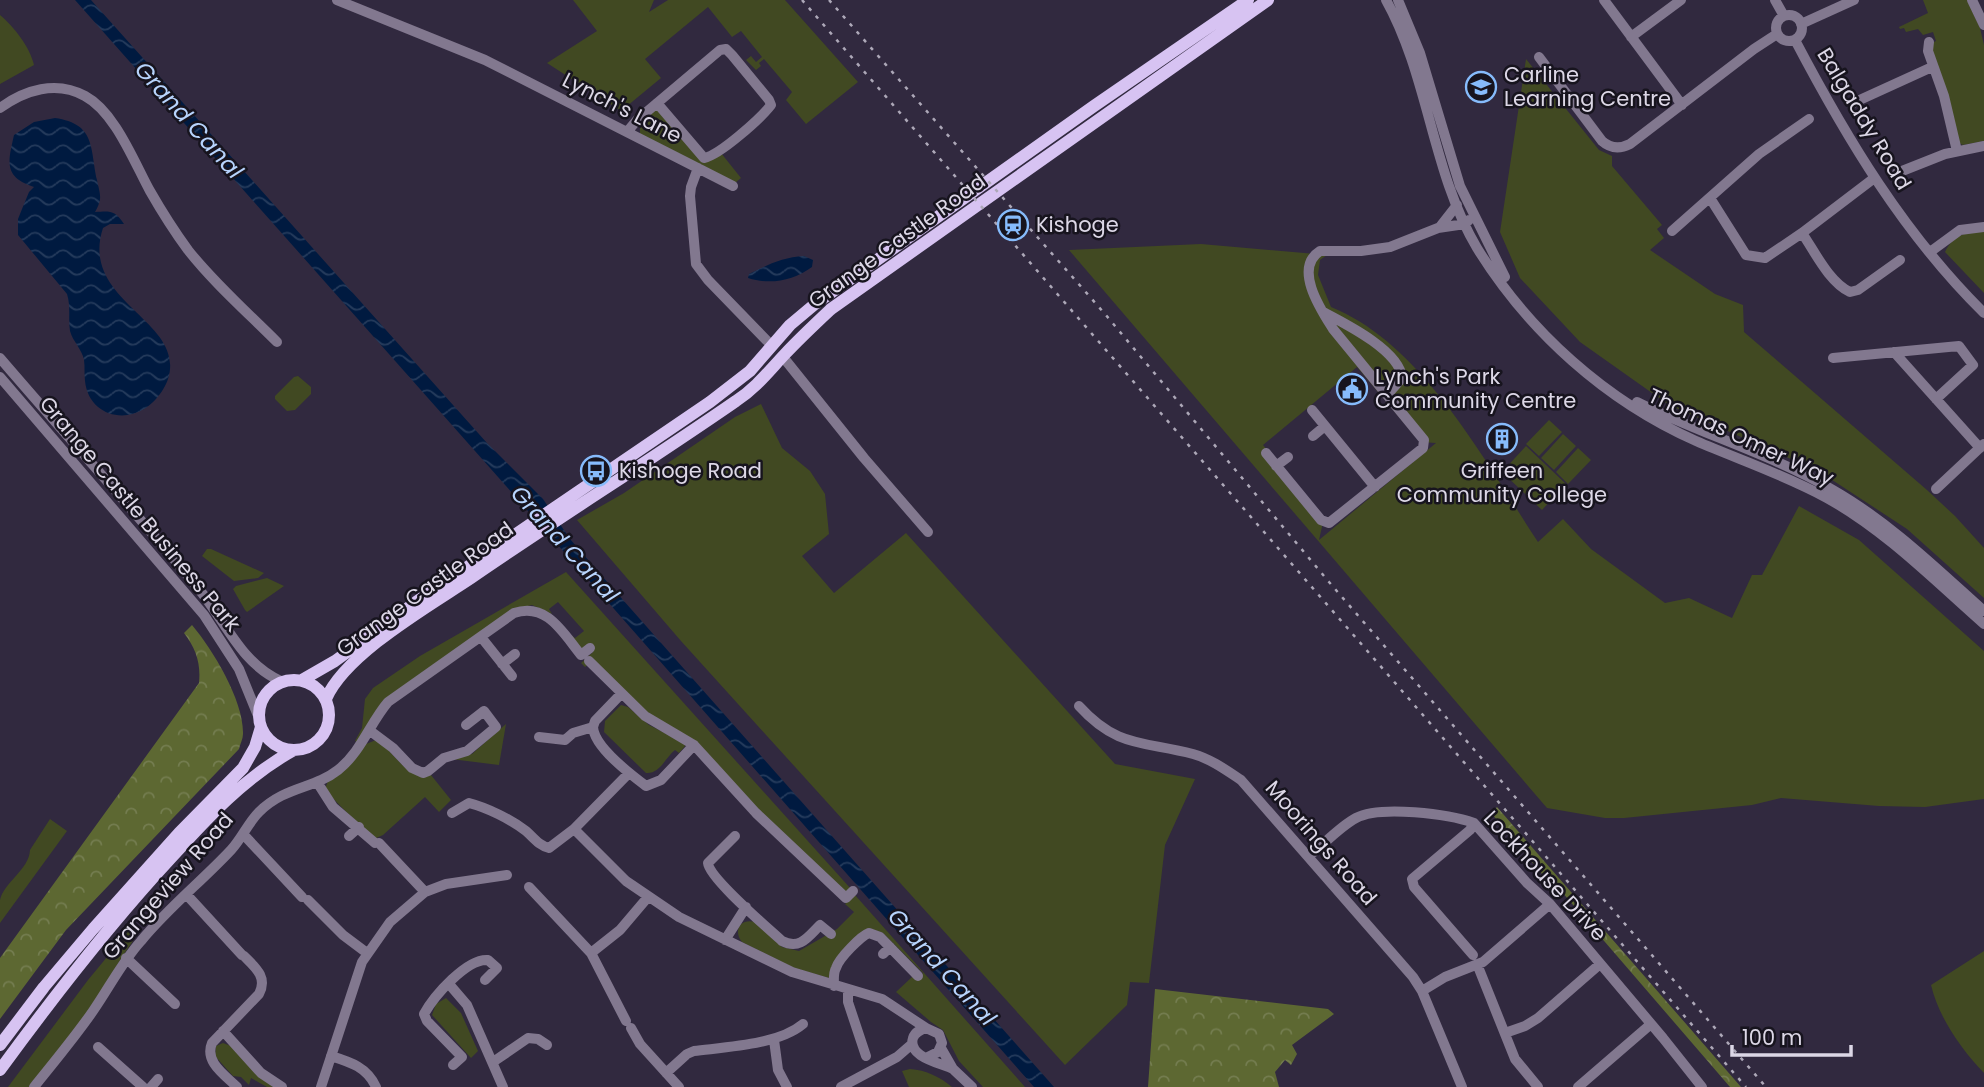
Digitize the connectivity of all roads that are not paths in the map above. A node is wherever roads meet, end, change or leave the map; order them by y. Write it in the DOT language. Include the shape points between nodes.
graph roads {
  1 [pos="337,0"];
  2 [pos="1248,0"];
  3 [pos="1268,0"];
  4 [pos="1386,0"];
  5 [pos="1398,0"];
  6 [pos="1604,0"];
  7 [pos="1681,0"];
  8 [pos="1775,0"];
  9 [pos="1854,0"];
  10 [pos="1972,0"];
  11 [pos="1784,16"];
  12 [pos="1801,24"];
  13 [pos="1984,25"];
  14 [pos="1777,34"];
  15 [pos="1631,37"];
  16 [pos="1795,40"];
  17 [pos="1928,42"];
  18 [pos="1539,57"];
  19 [pos="1932,67"];
  20 [pos="657,103"];
  21 [pos="1853,103"];
  22 [pos="1682,105"];
  23 [pos="0,108"];
  24 [pos="1809,119"];
  25 [pos="627,132"];
  26 [pos="1984,146"];
  27 [pos="1957,151"];
  28 [pos="698,168"];
  29 [pos="1896,173"];
  30 [pos="1873,178"];
  31 [pos="733,186"];
  32 [pos="1710,198"];
  33 [pos="1457,205"];
  34 [pos="1474,214"];
  35 [pos="1465,224"];
  36 [pos="1984,227"];
  37 [pos="1438,228"];
  38 [pos="1672,231"];
  39 [pos="1802,233"];
  40 [pos="1930,252"];
  41 [pos="1900,260"];
  42 [pos="1322,312"];
  43 [pos="1984,313"];
  44 [pos="276,342"];
  45 [pos="772,346"];
  46 [pos="1894,352"];
  47 [pos="783,357"];
  48 [pos="0,358"];
  49 [pos="1833,358"];
  50 [pos="0,377"];
  51 [pos="1387,395"];
  52 [pos="1936,399"];
  53 [pos="1312,410"];
  54 [pos="1325,426"];
  55 [pos="1313,436"];
  56 [pos="1982,446"];
  57 [pos="1266,453"];
  58 [pos="1288,457"];
  59 [pos="1276,466"];
  60 [pos="1375,487"];
  61 [pos="1936,489"];
  62 [pos="580,498"];
  63 [pos="928,532"];
  64 [pos="519,539"];
  65 [pos="1984,611"];
  66 [pos="1984,624"];
  67 [pos="481,637"];
  68 [pos="590,648"];
  69 [pos="515,654"];
  70 [pos="589,661"];
  71 [pos="502,664"];
  72 [pos="512,676"];
  73 [pos="302,680"];
  74 [pos="281,681"];
  75 [pos="621,694"];
  76 [pos="326,699"];
  77 [pos="1079,706"];
  78 [pos="260,723"];
  79 [pos="466,725"];
  80 [pos="593,727"];
  81 [pos="369,730"];
  82 [pos="539,737"];
  83 [pos="694,745"];
  84 [pos="294,750"];
  85 [pos="629,773"];
  86 [pos="317,782"];
  87 [pos="452,813"];
  88 [pos="1474,823"];
  89 [pos="359,827"];
  90 [pos="574,829"];
  91 [pos="243,834"];
  92 [pos="349,836"];
  93 [pos="735,836"];
  94 [pos="1314,852"];
  95 [pos="507,875"];
  96 [pos="530,887"];
  97 [pos="853,891"];
  98 [pos="425,892"];
  99 [pos="186,894"];
  100 [pos="648,897"];
  101 [pos="1550,904"];
  102 [pos="746,907"];
  103 [pos="831,934"];
  104 [pos="725,940"];
  105 [pos="367,953"];
  106 [pos="591,953"];
  107 [pos="126,958"];
  108 [pos="1475,960"];
  109 [pos="1600,964"];
  110 [pos="918,976"];
  111 [pos="485,980"];
  112 [pos="449,984"];
  113 [pos="834,986"];
  114 [pos="848,989"];
  115 [pos="1422,991"];
  116 [pos="175,1004"];
  117 [pos="803,1024"];
  118 [pos="1651,1024"];
  119 [pos="223,1031"];
  120 [pos="1504,1033"];
  121 [pos="774,1040"];
  122 [pos="918,1040"];
  123 [pos="0,1045"];
  124 [pos="547,1045"];
  125 [pos="98,1047"];
  126 [pos="941,1048"];
  127 [pos="331,1056"];
  128 [pos="866,1056"];
  129 [pos="928,1058"];
  130 [pos="493,1062"];
  131 [pos="453,1065"];
  132 [pos="953,1069"];
  133 [pos="0,1070"];
  134 [pos="666,1073"];
  135 [pos="34,1087"];
  136 [pos="143,1087"];
  137 [pos="237,1087"];
  138 [pos="282,1087"];
  139 [pos="321,1087"];
  140 [pos="376,1087"];
  141 [pos="503,1087"];
  142 [pos="679,1087"];
  143 [pos="787,1087"];
  144 [pos="841,1087"];
  145 [pos="972,1087"];
  146 [pos="1462,1087"];
  147 [pos="1538,1087"];
  148 [pos="1578,1087"];
  149 [pos="1701,1087"];
  1 -- 25 [label="street, Lynch's Lane" via="468,52"];
  2 -- 45 [label="main road, Grange Castle Road" via="815,304"];
  3 -- 47 [label="main road, Grange Castle Road" via="831,309"];
  4 -- 33 [label="street, Thomas Omer Way" via="1411,56"];
  5 -- 34 [label="street, Thomas Omer Way" via="1460,186"];
  6 -- 15 [label="street"];
  7 -- 15 [label="street"];
  8 -- 11 [label="street"];
  9 -- 12 [label="street"];
  10 -- 13 [label="street"];
  11 -- 12 [label="street"];
  11 -- 14 [label="street"];
  12 -- 16 [label="street, Balgaddy Road"];
  14 -- 16 [label="street, Balgaddy Road"];
  14 -- 22 [label="street"];
  15 -- 22 [label="street"];
  16 -- 30 [label="street, Balgaddy Road"];
  17 -- 19 [label="street"];
  18 -- 22 [label="street" via="1602,141 1613,148 1627,146"];
  19 -- 21 [label="street"];
  19 -- 27 [label="street"];
  20 -- 20 [label="street" via="726,49 771,105 705,158"];
  20 -- 25 [label="street"];
  23 -- 44 [label="street" via="31,91 53,87 74,91 93,102 109,118 189,250"];
  24 -- 32 [label="street" via="1759,153"];
  25 -- 28 [label="street, Lynch's Lane"];
  26 -- 27 [label="street"];
  27 -- 29 [label="street"];
  28 -- 31 [label="street"];
  28 -- 45 [label="street, Lynch's Lane" via="690,196 696,264"];
  30 -- 39 [label="street"];
  30 -- 40 [label="street, Balgaddy Road"];
  32 -- 38 [label="street"];
  32 -- 39 [label="street" via="1746,255 1765,258"];
  33 -- 35 [label="street, Thomas Omer Way"];
  33 -- 37 [label="street"];
  34 -- 35 [label="street"];
  34 -- 65 [label="street, Thomas Omer Way" via="1499,267 1528,307 1607,383 1669,418 1834,490 1889,528"];
  35 -- 37 [label="street"];
  35 -- 66 [label="street, Thomas Omer Way" via="1523,310 1562,352 1604,387 1675,431 1784,476 1849,511"];
  36 -- 40 [label="street" via="1960,230"];
  37 -- 42 [label="street" via="1390,247 1314,255 1309,279"];
  39 -- 41 [label="street" via="1842,289 1850,292"];
  40 -- 43 [label="street, Balgaddy Road"];
  42 -- 51 [label="street"];
  42 -- 51 [label="street" via="1368,339 1401,368 1402,378"];
  45 -- 62 [label="main road, Grange Castle Road" via="750,371"];
  46 -- 49 [label="street"];
  46 -- 52 [label="street"];
  46 -- 52 [label="street" via="1959,346 1973,365"];
  47 -- 62 [label="main road, Grange Castle Road" via="736,401"];
  47 -- 63 [label="street"];
  48 -- 74 [label="street, Grange Castle Business Park" via="198,588 250,661"];
  50 -- 78 [label="street, Grange Castle Business Park" via="204,615 239,669"];
  51 -- 60 [label="street" via="1425,445"];
  52 -- 56 [label="street"];
  53 -- 54 [label="street"];
  54 -- 55 [label="street"];
  54 -- 60 [label="street"];
  56 -- 61 [label="street"];
  57 -- 59 [label="street"];
  58 -- 59 [label="street"];
  59 -- 60 [label="street" via="1325,523 1334,521"];
  62 -- 64 [label="main road, Grange Castle Road"];
  64 -- 73 [label="main road, Grange Castle Road"];
  64 -- 76 [label="main road, Grange Castle Road" via="350,664"];
  67 -- 68 [label="street, Grangeview Road" via="514,613 537,610 581,655"];
  67 -- 71 [label="street"];
  67 -- 81 [label="street, Grangeview Road" via="388,702"];
  69 -- 71 [label="street"];
  70 -- 75 [label="street"];
  71 -- 72 [label="street"];
  73 -- 74 [label="main road, Grange Castle Road"];
  73 -- 76 [label="main road"];
  74 -- 78 [label="main road" via="263,698"];
  75 -- 80 [label="street"];
  75 -- 83 [label="street" via="645,716"];
  76 -- 84 [label="main road" via="330,719 326,731 312,746"];
  77 -- 115 [label="street, Moorings Road" via="1119,738 1194,754 1241,780"];
  78 -- 84 [label="main road" via="272,742"];
  78 -- 123 [label="main road" via="256,747 243,768 111,909"];
  79 -- 81 [label="street" via="484,710 496,727 467,751 444,758 423,773"];
  80 -- 82 [label="street" via="565,740"];
  80 -- 85 [label="street" via="594,738"];
  81 -- 86 [label="street, Grangeview Road" via="339,769"];
  83 -- 85 [label="street" via="655,784 646,786"];
  83 -- 97 [label="street" via="756,813 846,898"];
  84 -- 133 [label="main road" via="240,786 185,842 101,936"];
  85 -- 90 [label="street"];
  86 -- 89 [label="street" via="333,807"];
  86 -- 91 [label="street, Grangeview Road" via="275,799"];
  87 -- 90 [label="street" via="469,803 479,806 549,848"];
  88 -- 94 [label="street, Lockhouse Drive" via="1371,813 1352,820"];
  88 -- 101 [label="street, Lockhouse Drive"];
  88 -- 108 [label="street" via="1412,879"];
  89 -- 92 [label="street"];
  89 -- 98 [label="street"];
  90 -- 100 [label="street"];
  91 -- 99 [label="street, Grangeview Road"];
  91 -- 105 [label="street"];
  93 -- 102 [label="street" via="708,863"];
  95 -- 98 [label="street" via="446,884"];
  96 -- 106 [label="street"];
  98 -- 105 [label="street" via="390,922"];
  99 -- 107 [label="street, Grangeview Road"];
  99 -- 119 [label="street" via="260,973 263,987"];
  100 -- 104 [label="street"];
  100 -- 106 [label="street" via="620,930"];
  101 -- 108 [label="street" via="1489,958"];
  101 -- 109 [label="street, Lockhouse Drive"];
  102 -- 103 [label="street" via="789,945 803,943 820,925"];
  102 -- 104 [label="street"];
  104 -- 113 [label="street"];
  105 -- 127 [label="street"];
  106 -- 134 [label="street" via="640,1044"];
  107 -- 116 [label="street"];
  107 -- 135 [label="street, Grangeview Road"];
  108 -- 115 [label="street"];
  108 -- 120 [label="street"];
  109 -- 118 [label="street, Lockhouse Drive"];
  109 -- 120 [label="street" via="1538,1018"];
  110 -- 113 [label="street" via="887,951 877,934 865,934 836,967"];
  111 -- 112 [label="street" via="497,968 482,959"];
  112 -- 130 [label="street" via="467,1006"];
  112 -- 131 [label="street" via="424,1014 462,1057"];
  113 -- 114 [label="street"];
  114 -- 122 [label="street" via="883,999 903,1013"];
  114 -- 128 [label="street"];
  115 -- 146 [label="street, Moorings Road"];
  117 -- 121 [label="street"];
  118 -- 148 [label="street"];
  118 -- 149 [label="street, Lockhouse Drive"];
  119 -- 137 [label="street" via="209,1050 211,1059"];
  119 -- 138 [label="street" via="261,1073"];
  120 -- 147 [label="street" via="1518,1065"];
  121 -- 134 [label="street" via="694,1051"];
  121 -- 143 [label="street" via="778,1070"];
  122 -- 126 [label="street" via="939,1034"];
  122 -- 129 [label="street"];
  122 -- 144 [label="street" via="897,1057"];
  124 -- 130 [label="street" via="528,1038"];
  125 -- 136 [label="street"];
  126 -- 129 [label="street"];
  126 -- 132 [label="street"];
  127 -- 139 [label="street"];
  127 -- 140 [label="street" via="354,1063"];
  129 -- 132 [label="street"];
  130 -- 141 [label="street"];
  132 -- 145 [label="street"];
  134 -- 142 [label="street"];
}
